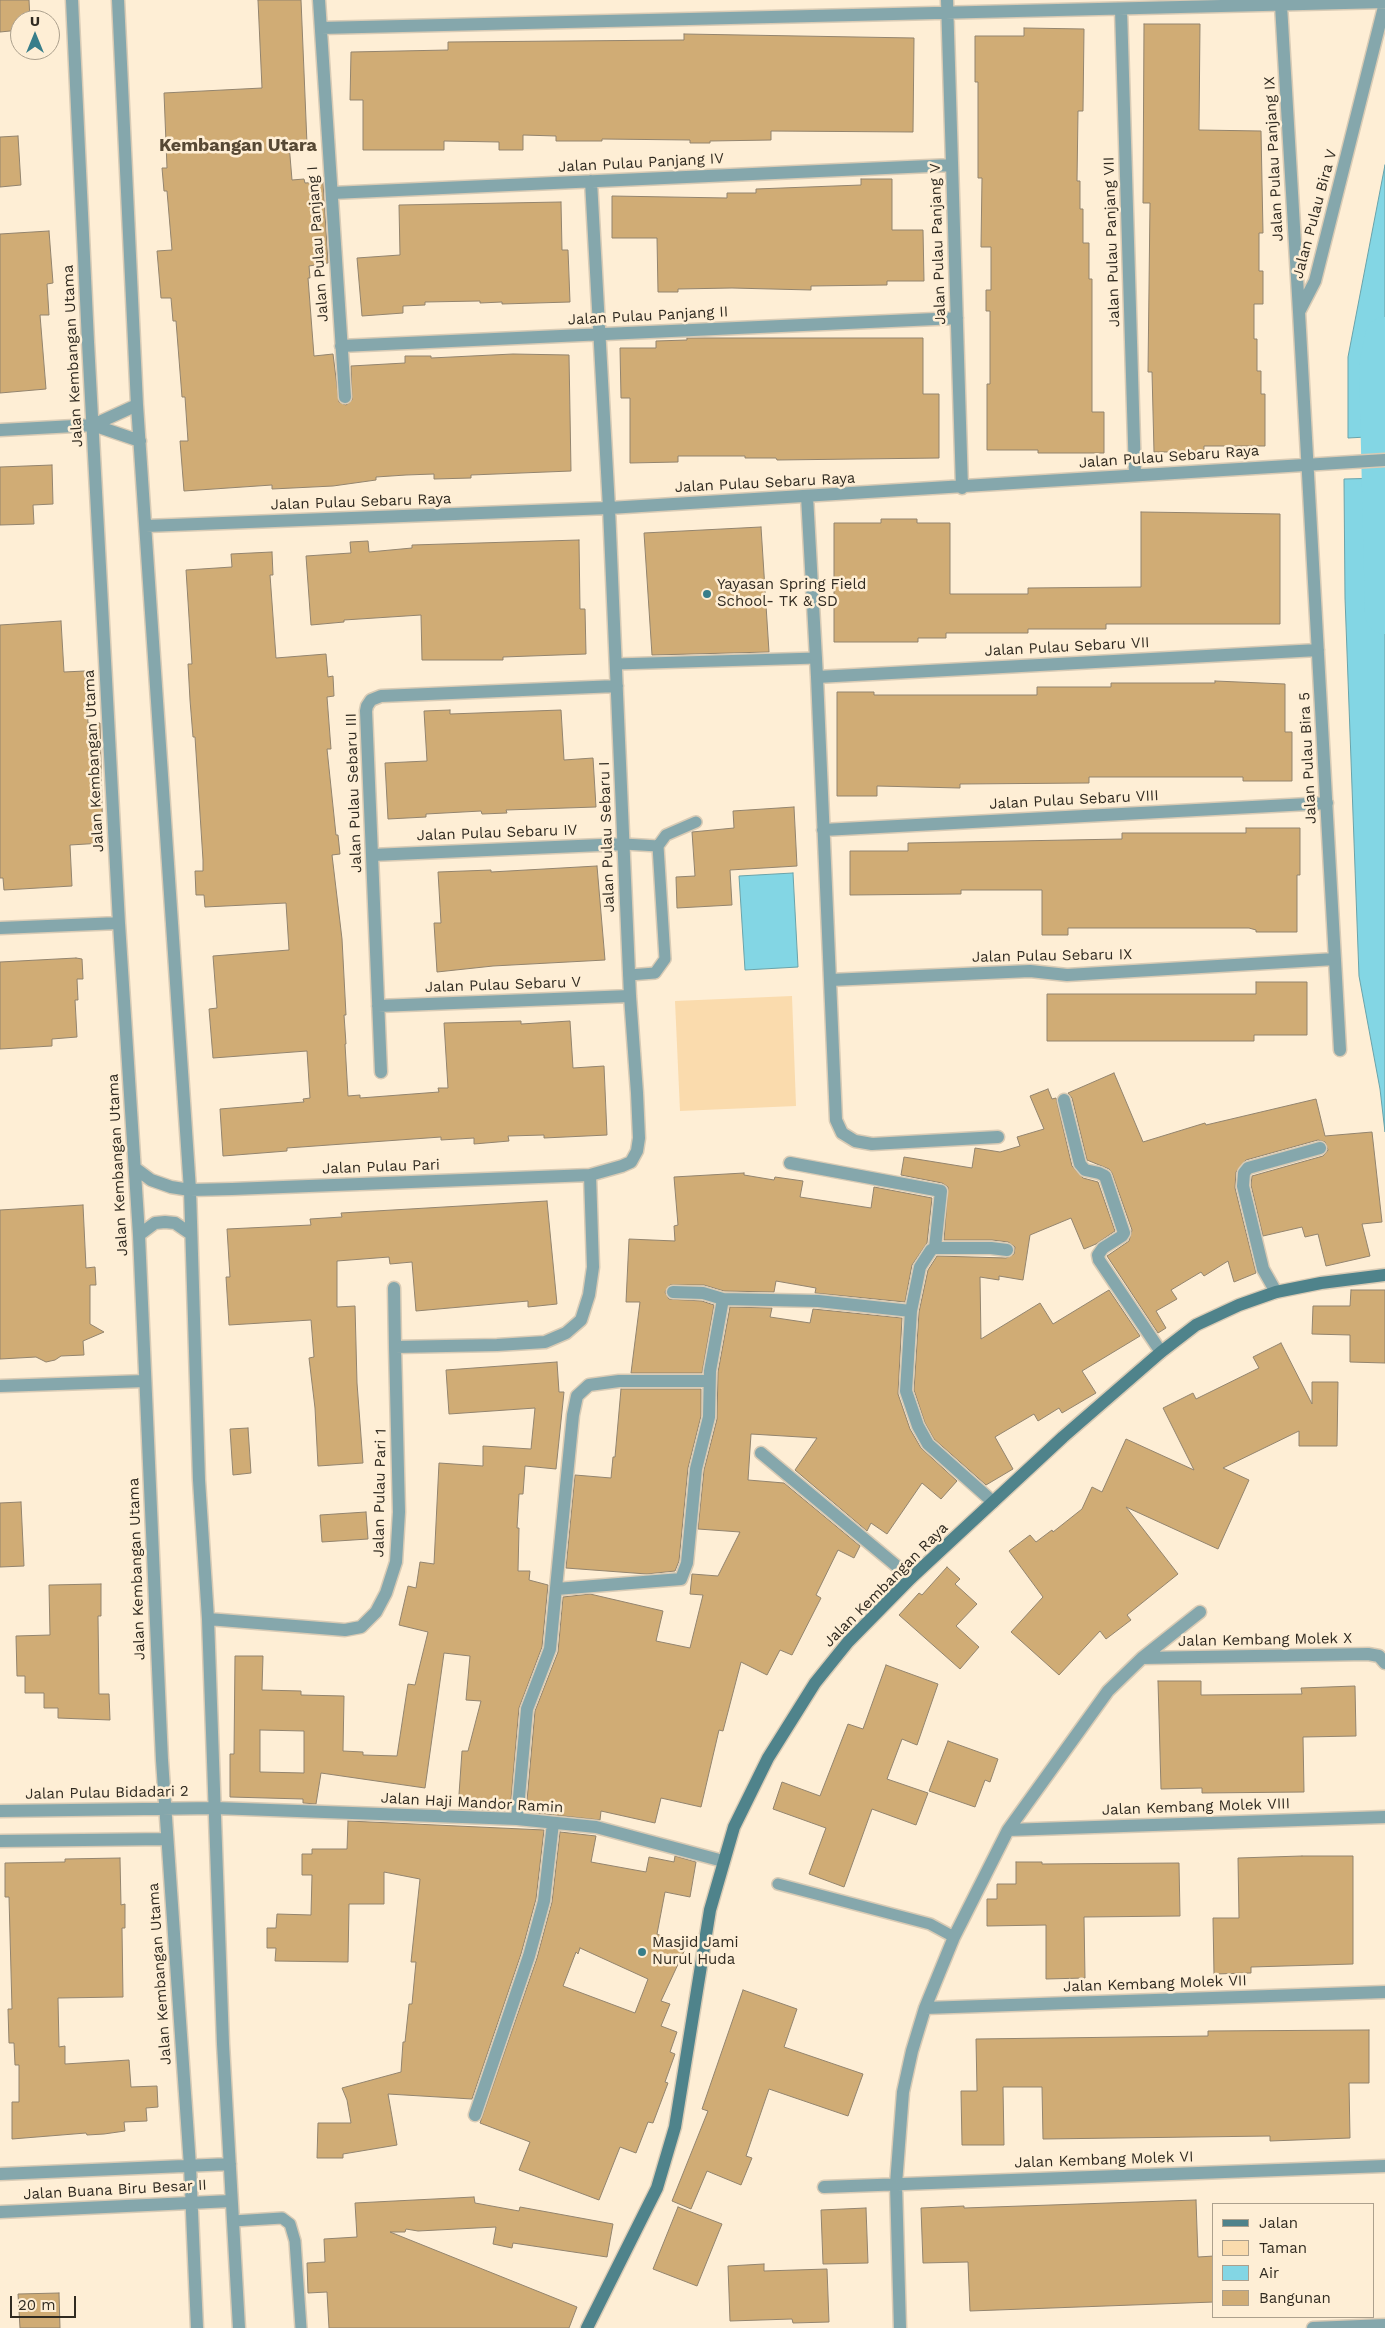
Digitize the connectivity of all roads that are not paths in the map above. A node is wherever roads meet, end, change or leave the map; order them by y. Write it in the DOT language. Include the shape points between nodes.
graph roads {
  1 [pos="72,0"];
  2 [pos="118,0"];
  3 [pos="319,0"];
  4 [pos="1385,2"];
  5 [pos="1281,5"];
  6 [pos="947,6"];
  7 [pos="1121,9"];
  8 [pos="321,28"];
  9 [pos="952,164"];
  10 [pos="590,181"];
  11 [pos="332,193"];
  12 [pos="1299,312"];
  13 [pos="957,318"];
  14 [pos="600,334"];
  15 [pos="341,346"];
  16 [pos="345,397"];
  17 [pos="137,405"];
  18 [pos="93,425"];
  19 [pos="0,430"];
  20 [pos="140,440"];
  21 [pos="1385,460"];
  22 [pos="1308,464"];
  23 [pos="1135,475"];
  24 [pos="962,488"];
  25 [pos="807,496"];
  26 [pos="609,508"];
  27 [pos="146,526"];
  28 [pos="1318,650"];
  29 [pos="816,658"];
  30 [pos="616,664"];
  31 [pos="817,677"];
  32 [pos="617,686"];
  33 [pos="1327,803"];
  34 [pos="696,822"];
  35 [pos="824,830"];
  36 [pos="624,844"];
  37 [pos="658,846"];
  38 [pos="372,855"];
  39 [pos="119,922"];
  40 [pos="0,928"];
  41 [pos="1335,959"];
  42 [pos="629,975"];
  43 [pos="830,980"];
  44 [pos="630,996"];
  45 [pos="378,1006"];
  46 [pos="1340,1050"];
  47 [pos="381,1072"];
  48 [pos="1064,1100"];
  49 [pos="998,1137"];
  50 [pos="1320,1148"];
  51 [pos="630,1162"];
  52 [pos="790,1163"];
  53 [pos="135,1168"];
  54 [pos="590,1181"];
  55 [pos="190,1190"];
  56 [pos="191,1234"];
  57 [pos="139,1235"];
  58 [pos="935,1248"];
  59 [pos="1007,1250"];
  60 [pos="1385,1275"];
  61 [pos="394,1288"];
  62 [pos="673,1292"];
  63 [pos="1276,1292"];
  64 [pos="723,1299"];
  65 [pos="911,1311"];
  66 [pos="395,1347"];
  67 [pos="1161,1352"];
  68 [pos="145,1381"];
  69 [pos="709,1381"];
  70 [pos="0,1386"];
  71 [pos="761,1453"];
  72 [pos="993,1502"];
  73 [pos="911,1578"];
  74 [pos="556,1588"];
  75 [pos="1200,1612"];
  76 [pos="208,1619"];
  77 [pos="1142,1658"];
  78 [pos="1385,1663"];
  79 [pos="215,1808"];
  80 [pos="165,1809"];
  81 [pos="0,1811"];
  82 [pos="1385,1817"];
  83 [pos="517,1819"];
  84 [pos="553,1823"];
  85 [pos="1008,1830"];
  86 [pos="166,1839"];
  87 [pos="0,1841"];
  88 [pos="723,1861"];
  89 [pos="778,1884"];
  90 [pos="954,1937"];
  91 [pos="1385,1992"];
  92 [pos="926,2008"];
  93 [pos="475,2115"];
  94 [pos="230,2164"];
  95 [pos="190,2166"];
  96 [pos="1385,2166"];
  97 [pos="0,2174"];
  98 [pos="896,2184"];
  99 [pos="824,2187"];
  100 [pos="231,2201"];
  101 [pos="191,2203"];
  102 [pos="0,2212"];
  103 [pos="233,2221"];
  104 [pos="1385,2325"];
  105 [pos="197,2328"];
  106 [pos="239,2328"];
  107 [pos="300,2328"];
  108 [pos="587,2328"];
  109 [pos="900,2328"];
  110 [pos="1312,2328"];
  1 -- 18 [label="street, Jalan Kembangan Utama"];
  2 -- 17 [label="street"];
  3 -- 8 [label="street, Jalan Pulau Panjang I"];
  4 -- 5 [label="street"];
  4 -- 12 [label="street, Jalan Pulau Bira V" via="1315,281"];
  5 -- 7 [label="street"];
  5 -- 12 [label="street, Jalan Pulau Panjang IX"];
  6 -- 7 [label="street"];
  6 -- 8 [label="street"];
  6 -- 9 [label="street, Jalan Pulau Panjang V"];
  7 -- 23 [label="street, Jalan Pulau Panjang VII"];
  8 -- 11 [label="street, Jalan Pulau Panjang I"];
  9 -- 10 [label="street, Jalan Pulau Panjang IV"];
  9 -- 13 [label="street, Jalan Pulau Panjang V"];
  10 -- 11 [label="street, Jalan Pulau Panjang IV"];
  10 -- 14 [label="street, Jalan Pulau Sebaru I"];
  11 -- 15 [label="street, Jalan Pulau Panjang I"];
  12 -- 22 [label="street"];
  13 -- 14 [label="street, Jalan Pulau Panjang II"];
  13 -- 24 [label="street, Jalan Pulau Panjang V"];
  14 -- 15 [label="street, Jalan Pulau Panjang II"];
  14 -- 26 [label="street, Jalan Pulau Sebaru I"];
  15 -- 16 [label="street, Jalan Pulau Panjang I"];
  17 -- 18 [label="street"];
  17 -- 20 [label="street"];
  18 -- 19 [label="street"];
  18 -- 20 [label="street"];
  18 -- 39 [label="street, Jalan Kembangan Utama"];
  20 -- 27 [label="street"];
  21 -- 22 [label="street, Jalan Pulau Sebaru Raya"];
  22 -- 23 [label="street, Jalan Pulau Sebaru Raya"];
  22 -- 28 [label="street, Jalan Pulau Bira 5"];
  23 -- 24 [label="street, Jalan Pulau Sebaru Raya"];
  24 -- 25 [label="street, Jalan Pulau Sebaru Raya"];
  25 -- 26 [label="street, Jalan Pulau Sebaru Raya"];
  25 -- 29 [label="street"];
  26 -- 27 [label="street, Jalan Pulau Sebaru Raya"];
  26 -- 30 [label="street, Jalan Pulau Sebaru I"];
  27 -- 55 [label="street"];
  28 -- 31 [label="street, Jalan Pulau Sebaru VII"];
  28 -- 33 [label="street, Jalan Pulau Bira 5"];
  29 -- 30 [label="lane"];
  29 -- 31 [label="street"];
  30 -- 32 [label="street, Jalan Pulau Sebaru I"];
  31 -- 35 [label="street"];
  32 -- 36 [label="street, Jalan Pulau Sebaru I"];
  32 -- 38 [label="street, Jalan Pulau Sebaru III" via="382,696 371,700 366,711"];
  33 -- 35 [label="street, Jalan Pulau Sebaru VIII"];
  33 -- 41 [label="street, Jalan Pulau Bira 5"];
  34 -- 37 [label="lane" via="666,835"];
  35 -- 43 [label="street"];
  36 -- 37 [label="lane"];
  36 -- 38 [label="street, Jalan Pulau Sebaru IV"];
  36 -- 42 [label="street, Jalan Pulau Sebaru I"];
  37 -- 42 [label="lane" via="665,959 655,973"];
  38 -- 45 [label="street, Jalan Pulau Sebaru III"];
  39 -- 40 [label="street"];
  39 -- 53 [label="street, Jalan Kembangan Utama"];
  41 -- 43 [label="street, Jalan Pulau Sebaru IX" via="1067,975 1030,970"];
  41 -- 46 [label="street, Jalan Pulau Bira 5"];
  42 -- 44 [label="street, Jalan Pulau Sebaru I"];
  43 -- 49 [label="street" via="834,1102 836,1120 842,1133 855,1141 872,1144"];
  44 -- 45 [label="street, Jalan Pulau Sebaru V"];
  44 -- 51 [label="street, Jalan Pulau Sebaru I" via="639,1138 637,1151"];
  45 -- 47 [label="street, Jalan Pulau Sebaru III"];
  48 -- 67 [label="street" via="1080,1164 1085,1170 1105,1176 1122,1227 1122,1236 1103,1248 1098,1255 1099,1260"];
  50 -- 63 [label="street" via="1248,1168 1244,1172 1244,1186 1263,1268"];
  51 -- 54 [label="street, Jalan Pulau Pari"];
  52 -- 58 [label="street" via="941,1191"];
  53 -- 55 [label="street, Jalan Pulau Pari" via="151,1180"];
  53 -- 57 [label="street, Jalan Kembangan Utama"];
  54 -- 55 [label="street, Jalan Pulau Pari"];
  54 -- 66 [label="street" via="593,1267 589,1295 581,1320 566,1333 545,1342"];
  55 -- 56 [label="street"];
  56 -- 57 [label="street" via="175,1223 165,1222 155,1224"];
  56 -- 76 [label="street"];
  57 -- 68 [label="street, Jalan Kembangan Utama"];
  58 -- 59 [label="street"];
  58 -- 65 [label="street" via="920,1267"];
  60 -- 63 [label="street, Jalan Kembangan Raya"];
  61 -- 66 [label="street, Jalan Pulau Pari 1"];
  62 -- 64 [label="street" via="703,1293"];
  63 -- 67 [label="street, Jalan Kembangan Raya" via="1196,1325"];
  64 -- 65 [label="street" via="818,1301"];
  64 -- 69 [label="street"];
  65 -- 72 [label="street" via="906,1391 918,1426 928,1444"];
  66 -- 76 [label="street, Jalan Pulau Pari 1" via="399,1512 396,1562 376,1612 360,1627 345,1630"];
  67 -- 72 [label="street, Jalan Kembangan Raya"];
  68 -- 70 [label="street"];
  68 -- 80 [label="street, Jalan Kembangan Utama"];
  69 -- 74 [label="street" via="709,1417 696,1469 687,1563 681,1579"];
  69 -- 74 [label="street" via="619,1381 589,1385 577,1396 572,1415"];
  71 -- 73 [label="street"];
  72 -- 73 [label="street, Jalan Kembangan Raya"];
  73 -- 88 [label="street, Jalan Kembangan Raya" via="848,1642 815,1684 751,1790"];
  74 -- 83 [label="street" via="550,1649 528,1709"];
  75 -- 77 [label="street"];
  76 -- 79 [label="street"];
  77 -- 78 [label="street, Jalan Kembang Molek X" via="1368,1654 1379,1656"];
  77 -- 85 [label="street" via="1108,1691"];
  79 -- 80 [label="street, Jalan Pulau Bidadari 2"];
  79 -- 83 [label="street, Jalan Haji Mandor Ramin"];
  79 -- 94 [label="street"];
  80 -- 81 [label="street, Jalan Pulau Bidadari 2"];
  80 -- 86 [label="street, Jalan Kembangan Utama"];
  82 -- 85 [label="street, Jalan Kembang Molek VIII"];
  83 -- 84 [label="street, Jalan Haji Mandor Ramin"];
  84 -- 88 [label="street, Jalan Haji Mandor Ramin" via="596,1828"];
  84 -- 93 [label="street" via="539,1920"];
  85 -- 90 [label="street"];
  86 -- 87 [label="street"];
  86 -- 95 [label="street, Jalan Kembangan Utama"];
  88 -- 108 [label="street, Jalan Kembangan Raya" via="710,1910 674,2127 660,2179"];
  89 -- 90 [label="lane" via="930,1924"];
  90 -- 92 [label="street"];
  91 -- 92 [label="street, Jalan Kembang Molek VII"];
  92 -- 98 [label="street" via="903,2092"];
  94 -- 95 [label="street, Jalan Buana Biru Besar II"];
  94 -- 100 [label="street"];
  95 -- 97 [label="street, Jalan Buana Biru Besar II"];
  95 -- 101 [label="street, Jalan Kembangan Utama"];
  96 -- 98 [label="street, Jalan Kembang Molek VI"];
  98 -- 99 [label="street, Jalan Kembang Molek VI"];
  98 -- 109 [label="street"];
  100 -- 101 [label="street, Jalan Buana Biru Besar II"];
  100 -- 103 [label="street"];
  101 -- 102 [label="street, Jalan Buana Biru Besar II"];
  101 -- 105 [label="street, Jalan Kembangan Utama"];
  103 -- 106 [label="street"];
  103 -- 107 [label="lane" via="282,2218 290,2224 295,2240"];
  104 -- 110 [label="street"];
}
